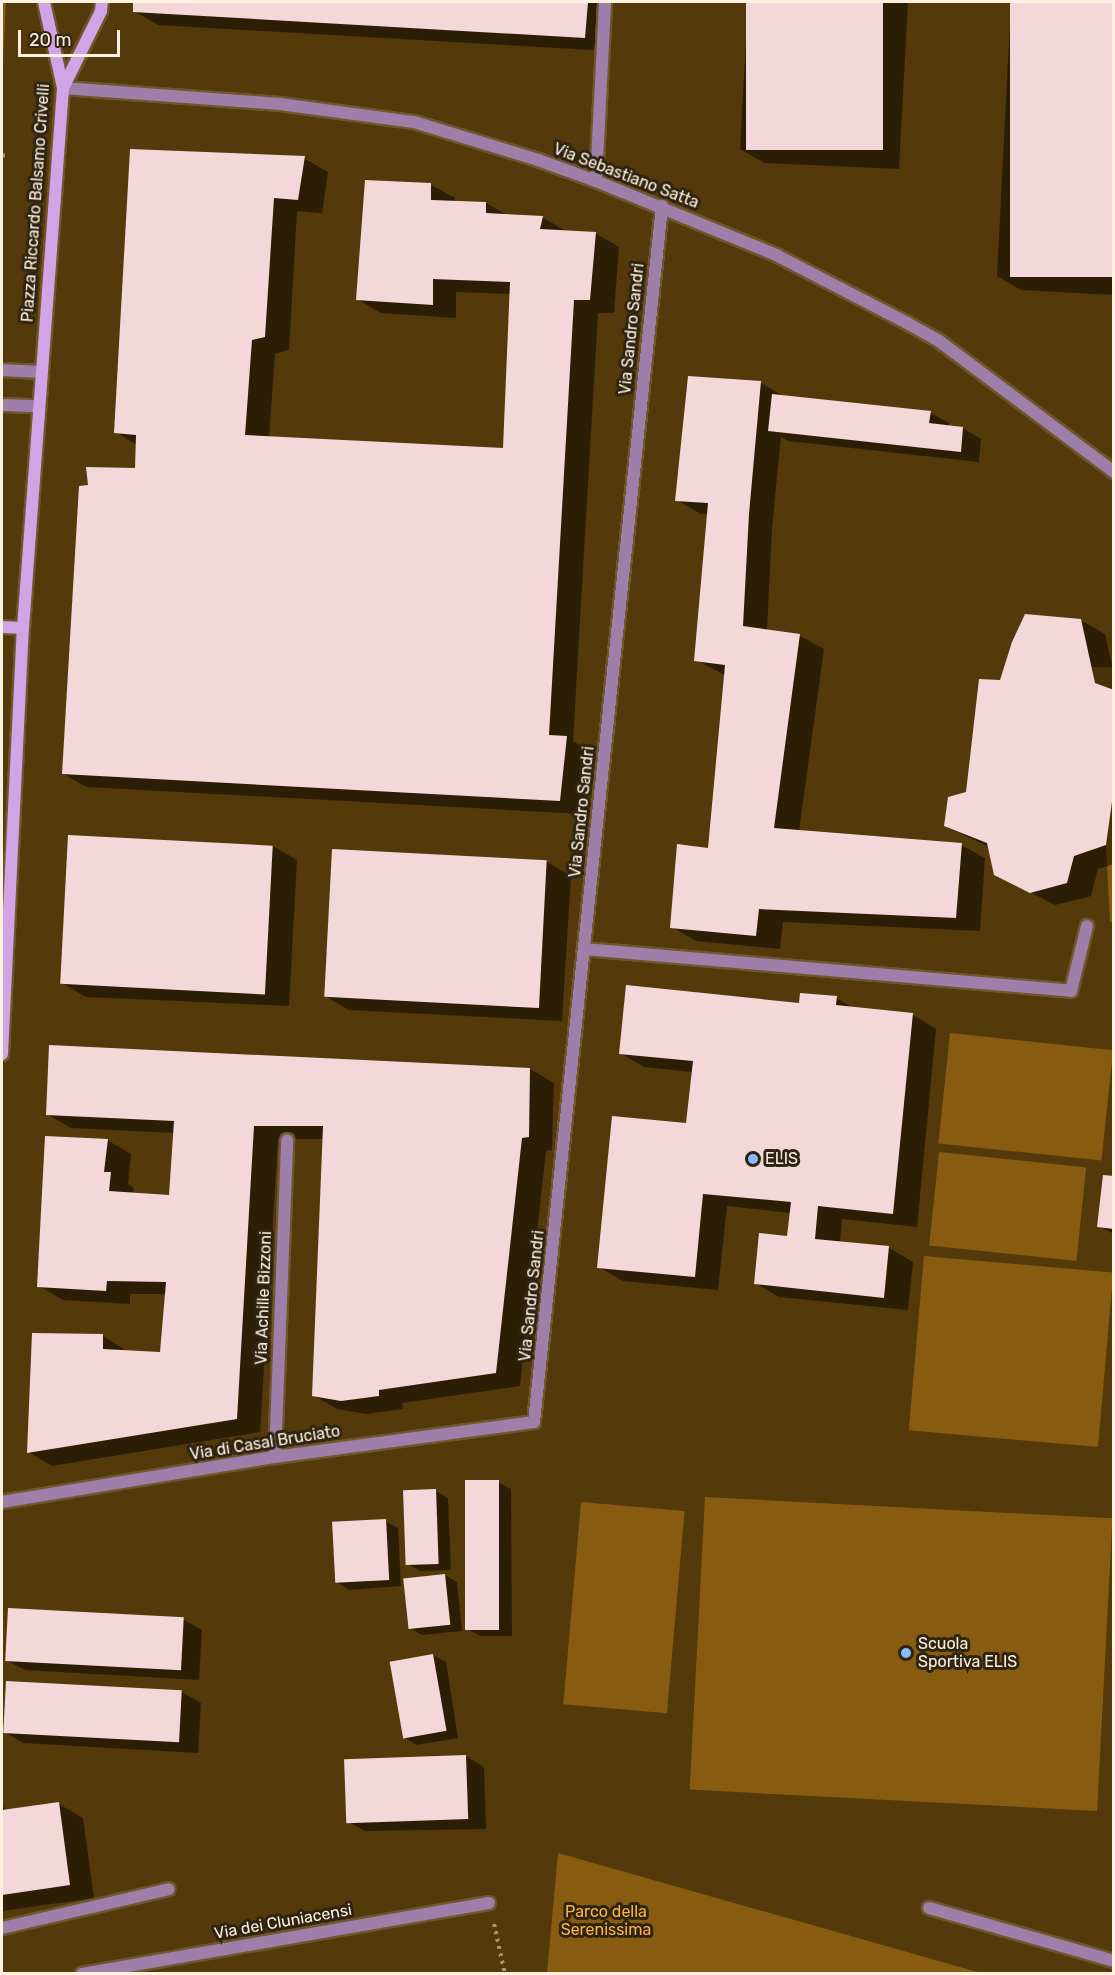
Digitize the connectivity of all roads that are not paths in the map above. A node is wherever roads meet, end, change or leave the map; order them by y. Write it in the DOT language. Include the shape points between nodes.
graph roads {
  1 [pos="44,2"];
  2 [pos="102,2"];
  3 [pos="606,2"];
  4 [pos="63,88"];
  5 [pos="596,180"];
  6 [pos="662,206"];
  7 [pos="2,369"];
  8 [pos="41,372"];
  9 [pos="2,405"];
  10 [pos="38,406"];
  11 [pos="1113,472"];
  12 [pos="2,627"];
  13 [pos="23,628"];
  14 [pos="1087,926"];
  15 [pos="585,949"];
  16 [pos="2,1028"];
  17 [pos="2,1054"];
  18 [pos="287,1140"];
  19 [pos="534,1422"];
  20 [pos="275,1457"];
  21 [pos="2,1502"];
  22 [pos="169,1889"];
  23 [pos="489,1903"];
  24 [pos="929,1908"];
  25 [pos="2,1928"];
  26 [pos="1113,1961"];
  27 [pos="82,1974"];
  1 -- 4 [label="street, Piazza Riccardo Balsamo Crivelli"];
  2 -- 4 [label="street"];
  3 -- 5 [label="street"];
  4 -- 5 [label="street, Via Sebastiano Satta" via="280,104 414,122"];
  4 -- 8 [label="street, Piazza Riccardo Balsamo Crivelli"];
  5 -- 6 [label="street, Via Sebastiano Satta"];
  6 -- 11 [label="street, Via Sebastiano Satta" via="776,255 939,341"];
  6 -- 15 [label="street, Via Sandro Sandri"];
  7 -- 8 [label="street"];
  8 -- 10 [label="street, Piazza Riccardo Balsamo Crivelli"];
  9 -- 10 [label="street"];
  10 -- 13 [label="street, Piazza Riccardo Balsamo Crivelli"];
  12 -- 13 [label="street"];
  13 -- 16 [label="street, Piazza Riccardo Balsamo Crivelli"];
  14 -- 15 [label="street" via="1071,991"];
  15 -- 19 [label="street, Via Sandro Sandri"];
  16 -- 17 [label="street, Piazza Riccardo Balsamo Crivelli"];
  18 -- 20 [label="street, Via Achille Bizzoni"];
  19 -- 20 [label="street, Via di Casal Bruciato"];
  20 -- 21 [label="street, Via di Casal Bruciato"];
  22 -- 25 [label="street"];
  23 -- 27 [label="street, Via dei Cluniacensi"];
  24 -- 26 [label="street"];
}
